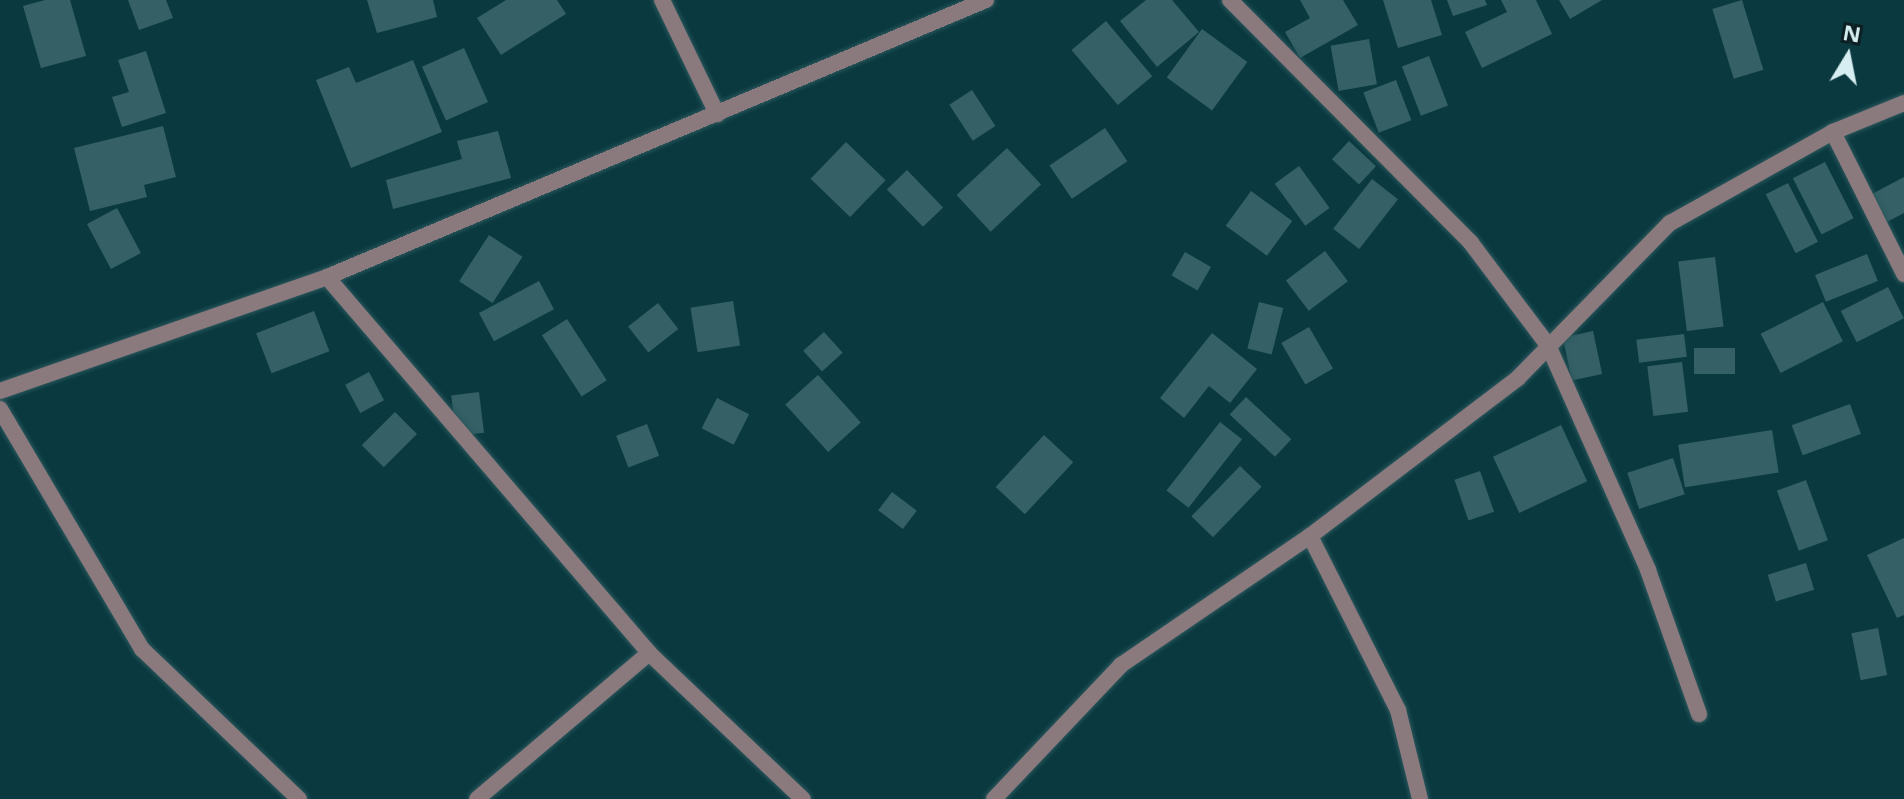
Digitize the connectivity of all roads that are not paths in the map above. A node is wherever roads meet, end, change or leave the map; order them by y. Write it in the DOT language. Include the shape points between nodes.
graph roads {
  1 [pos="662,0"];
  2 [pos="986,0"];
  3 [pos="1230,0"];
  4 [pos="1904,103"];
  5 [pos="717,114"];
  6 [pos="1833,132"];
  7 [pos="1904,274"];
  8 [pos="327,277"];
  9 [pos="1548,345"];
  10 [pos="0,391"];
  11 [pos="0,409"];
  12 [pos="1310,536"];
  13 [pos="649,653"];
  14 [pos="1699,714"];
  15 [pos="299,799"];
  16 [pos="477,799"];
  17 [pos="803,799"];
  18 [pos="994,799"];
  19 [pos="1420,799"];
  1 -- 5 [label="street"];
  2 -- 5 [label="street"];
  3 -- 9 [label="street" via="1471,243"];
  4 -- 6 [label="street"];
  5 -- 8 [label="street"];
  6 -- 7 [label="street"];
  6 -- 9 [label="street" via="1670,223"];
  8 -- 10 [label="street"];
  8 -- 13 [label="street"];
  9 -- 12 [label="street" via="1518,378"];
  9 -- 14 [label="street" via="1648,570"];
  11 -- 15 [label="street" via="142,649"];
  12 -- 18 [label="street" via="1121,665"];
  12 -- 19 [label="street" via="1398,710"];
  13 -- 16 [label="street"];
  13 -- 17 [label="street"];
}
